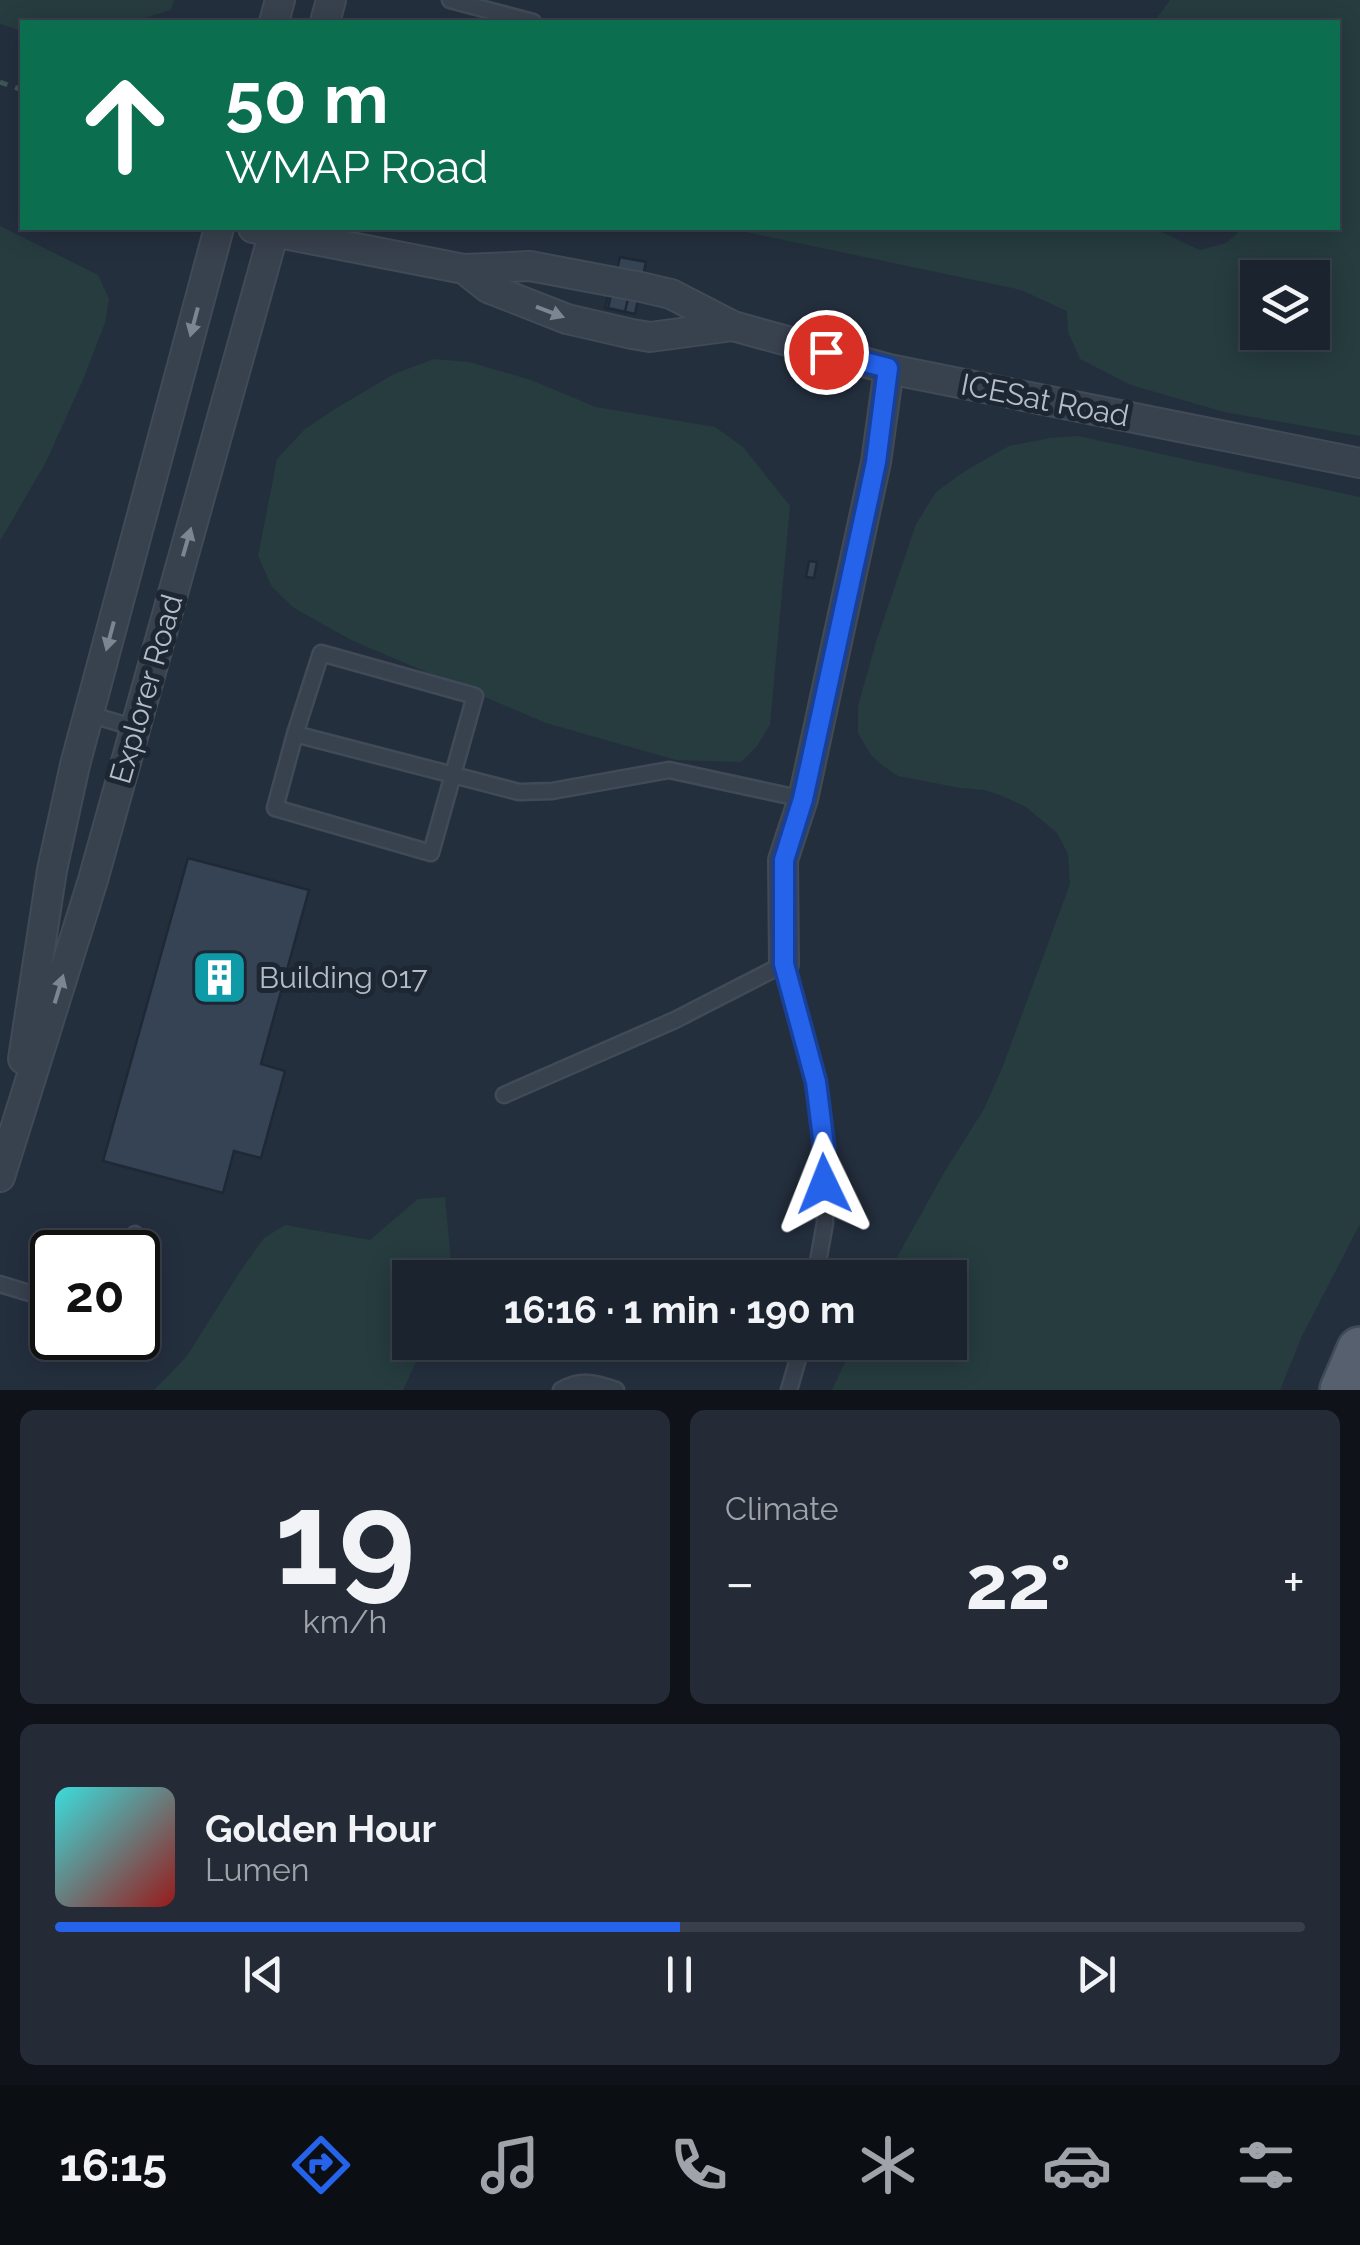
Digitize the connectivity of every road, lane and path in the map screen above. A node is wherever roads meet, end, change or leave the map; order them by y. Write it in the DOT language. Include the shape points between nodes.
graph roads {
  1 [pos="450,0"];
  2 [pos="525,20"];
  3 [pos="218,230"];
  4 [pos="267,230"];
  5 [pos="272,230"];
  6 [pos="464,269"];
  7 [pos="733,326"];
  8 [pos="888,368"];
  9 [pos="1360,463"];
  10 [pos="89,714"];
  11 [pos="135,728"];
  12 [pos="295,734"];
  13 [pos="454,775"];
  14 [pos="803,799"];
  15 [pos="784,964"];
  16 [pos="504,1096"];
  17 [pos="8,1149"];
  18 [pos="0,1177"];
  19 [pos="818,1260"];
  20 [pos="0,1284"];
  21 [pos="30,1293"];
  22 [pos="1360,1350"];
  23 [pos="798,1360"];
  24 [pos="561,1390"];
  25 [pos="616,1390"];
  26 [pos="789,1390"];
  27 [pos="1343,1390"];
  1 -- 2 [label="lane"];
  3 -- 10 [label="street, Explorer Road, one-way"];
  11 -- 4 [label="street, Explorer Road, one-way"];
  5 -- 6 [label="street, ICESat Road"];
  6 -- 7 [label="street, ICESat Road" via="530,266 671,294"];
  6 -- 7 [label="street, ICESat Road, one-way" via="488,288 567,319 632,334"];
  7 -- 8 [label="street, ICESat Road"];
  8 -- 9 [label="street, ICESat Road"];
  8 -- 14 [label="street" via="876,462"];
  10 -- 11 [label="lane"];
  10 -- 17 [label="street, Explorer Road" via="52,870"];
  17 -- 11 [label="street, Explorer Road, one-way"];
  12 -- 13 [label="lane"];
  12 -- 13 [label="lane" via="275,808 430,852"];
  12 -- 13 [label="lane" via="321,653 475,696"];
  13 -- 14 [label="lane" via="518,792 669,770"];
  14 -- 15 [label="street" via="784,860"];
  15 -- 16 [label="lane"];
  15 -- 19 [label="lane" via="816,1082 824,1146"];
  17 -- 18 [label="street, Explorer Road"];
  20 -- 21 [label="lane"];
  22 -- 27 [label="main road"];
  23 -- 26 [label="lane"];
  24 -- 25 [label="lane" via="593,1382"];
}
